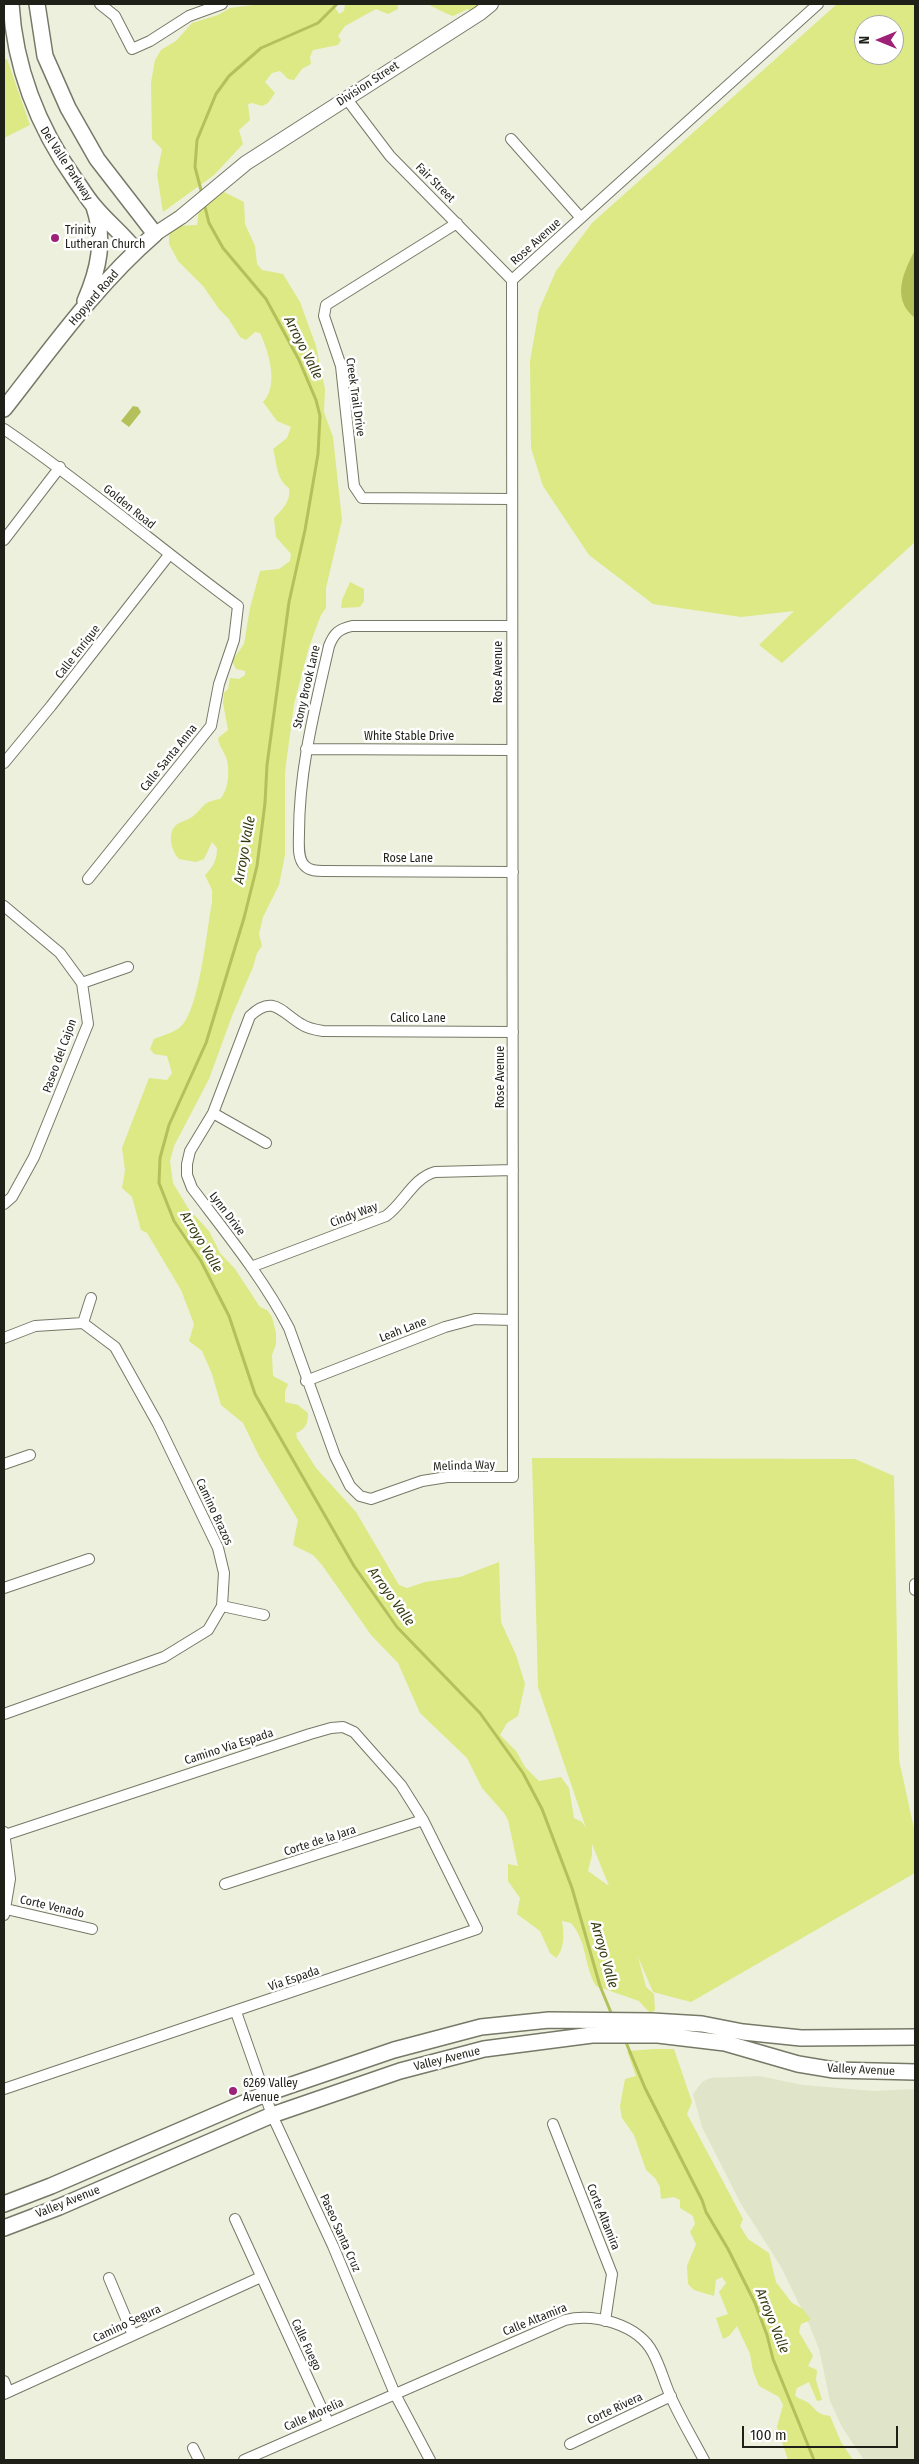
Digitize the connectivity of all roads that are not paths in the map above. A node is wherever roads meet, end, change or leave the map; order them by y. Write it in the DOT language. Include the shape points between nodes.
graph roads {
  1 [pos="11,4"];
  2 [pos="36,4"];
  3 [pos="100,4"];
  4 [pos="222,4"];
  5 [pos="490,4"];
  6 [pos="818,4"];
  7 [pos="346,98"];
  8 [pos="511,139"];
  9 [pos="246,163"];
  10 [pos="94,206"];
  11 [pos="581,218"];
  12 [pos="457,223"];
  13 [pos="155,234"];
  14 [pos="136,250"];
  15 [pos="512,280"];
  16 [pos="79,314"];
  17 [pos="4,409"];
  18 [pos="4,429"];
  19 [pos="60,467"];
  20 [pos="512,499"];
  21 [pos="4,540"];
  22 [pos="169,555"];
  23 [pos="238,606"];
  24 [pos="512,626"];
  25 [pos="306,748"];
  26 [pos="512,750"];
  27 [pos="4,763"];
  28 [pos="304,866"];
  29 [pos="513,872"];
  30 [pos="88,879"];
  31 [pos="4,906"];
  32 [pos="128,967"];
  33 [pos="82,983"];
  34 [pos="323,1031"];
  35 [pos="513,1032"];
  36 [pos="213,1113"];
  37 [pos="266,1143"];
  38 [pos="513,1170"];
  39 [pos="4,1204"];
  40 [pos="251,1267"];
  41 [pos="91,1298"];
  42 [pos="513,1320"];
  43 [pos="83,1323"];
  44 [pos="4,1338"];
  45 [pos="306,1381"];
  46 [pos="30,1455"];
  47 [pos="4,1464"];
  48 [pos="513,1477"];
  49 [pos="360,1496"];
  50 [pos="89,1559"];
  51 [pos="915,1584"];
  52 [pos="4,1588"];
  53 [pos="915,1590"];
  54 [pos="222,1606"];
  55 [pos="264,1615"];
  56 [pos="4,1714"];
  57 [pos="423,1820"];
  58 [pos="4,1833"];
  59 [pos="225,1884"];
  60 [pos="5,1912"];
  61 [pos="92,1929"];
  62 [pos="236,2012"];
  63 [pos="655,2028"];
  64 [pos="915,2037"];
  65 [pos="915,2072"];
  66 [pos="4,2089"];
  67 [pos="265,2094"];
  68 [pos="272,2115"];
  69 [pos="553,2124"];
  70 [pos="4,2204"];
  71 [pos="235,2219"];
  72 [pos="4,2228"];
  73 [pos="261,2277"];
  74 [pos="109,2278"];
  75 [pos="605,2321"];
  76 [pos="134,2335"];
  77 [pos="4,2381"];
  78 [pos="6,2393"];
  79 [pos="395,2394"];
  80 [pos="671,2396"];
  81 [pos="328,2422"];
  82 [pos="570,2444"];
  83 [pos="193,2448"];
  84 [pos="198,2460"];
  85 [pos="244,2460"];
  86 [pos="430,2460"];
  87 [pos="704,2460"];
  1 -- 10 [label="main road, Del Valle Parkway" via="18,59 34,108 50,142"];
  2 -- 13 [label="main road" via="45,56 68,108 98,159"];
  3 -- 4 [label="street" via="115,16 132,49 189,16"];
  5 -- 7 [label="street, Division Street"];
  6 -- 11 [label="street, Rose Avenue"];
  7 -- 9 [label="street, Division Street"];
  7 -- 12 [label="street, Fair Street" via="390,156"];
  8 -- 11 [label="street"];
  9 -- 13 [label="street, Hopyard Road"];
  10 -- 14 [label="main road, Del Valle Parkway"];
  10 -- 16 [label="main road" via="101,240 99,261"];
  11 -- 15 [label="street, Rose Avenue"];
  12 -- 15 [label="street, Fair Street"];
  12 -- 20 [label="street, Creek Trail Drive" via="326,304 324,316 341,366 354,486 362,498"];
  13 -- 14 [label="main road, Hopyard Road"];
  14 -- 16 [label="main road, Hopyard Road"];
  15 -- 20 [label="street, Rose Avenue"];
  16 -- 17 [label="main road, Hopyard Road"];
  18 -- 19 [label="street, Golden Road"];
  19 -- 21 [label="street"];
  19 -- 22 [label="street, Golden Road"];
  20 -- 24 [label="street, Rose Avenue"];
  22 -- 23 [label="street, Golden Road"];
  22 -- 27 [label="street, Calle Enrique"];
  23 -- 30 [label="street, Calle Santa Anna" via="234,640 219,684 211,726"];
  24 -- 25 [label="street, Stony Brook Lane" via="342,628 334,634 329,646"];
  24 -- 26 [label="street, Rose Avenue"];
  25 -- 26 [label="street, White Stable Drive"];
  25 -- 28 [label="street, Stony Brook Lane" via="299,809 299,854"];
  26 -- 29 [label="street, Rose Avenue"];
  28 -- 29 [label="street, Rose Lane" via="323,871"];
  29 -- 35 [label="street, Rose Avenue"];
  31 -- 33 [label="street, Paseo del Cajon" via="60,953"];
  32 -- 33 [label="street"];
  33 -- 39 [label="street, Paseo del Cajon" via="88,1024 34,1157 12,1197"];
  34 -- 35 [label="street, Calico Lane"];
  34 -- 36 [label="street, Lynn Drive" via="301,1025 280,1008 270,1005 258,1008 250,1016"];
  35 -- 38 [label="street, Rose Avenue"];
  36 -- 37 [label="street"];
  36 -- 40 [label="street, Lynn Drive" via="190,1152 187,1175 192,1188"];
  38 -- 40 [label="street, Cindy Way" via="427,1174 386,1216"];
  38 -- 42 [label="street, Rose Avenue"];
  40 -- 45 [label="street, Lynn Drive" via="289,1328"];
  41 -- 43 [label="street"];
  42 -- 45 [label="street, Leah Lane" via="475,1319 445,1327"];
  42 -- 48 [label="street, Rose Avenue"];
  43 -- 44 [label="street" via="35,1326"];
  43 -- 54 [label="street, Camino Brazos" via="115,1346 167,1442 218,1548 224,1573"];
  45 -- 49 [label="street, Lynn Drive" via="334,1456 350,1486"];
  46 -- 47 [label="street"];
  48 -- 49 [label="street, Melinda Way" via="447,1477 422,1481 371,1499"];
  50 -- 52 [label="street"];
  51 -- 53 [label="street"];
  54 -- 55 [label="street"];
  54 -- 56 [label="street, Camino Brazos" via="208,1630 164,1657"];
  57 -- 58 [label="street, Camino Via Espada" via="401,1785 354,1732 343,1727 310,1734"];
  57 -- 59 [label="street, Corte de la Jara"];
  57 -- 62 [label="street, Via Espada" via="478,1929"];
  58 -- 60 [label="street" via="10,1879"];
  60 -- 61 [label="street, Corte Venado"];
  62 -- 66 [label="street, Via Espada"];
  62 -- 67 [label="street, Paseo Santa Cruz"];
  63 -- 64 [label="main road, Valley Avenue" via="702,2024 800,2038"];
  63 -- 65 [label="main road, Valley Avenue" via="726,2043 798,2064 834,2070"];
  63 -- 67 [label="main road, Valley Avenue" via="584,2020 549,2020 481,2028 394,2050"];
  63 -- 68 [label="main road, Valley Avenue" via="484,2049 400,2071"];
  67 -- 68 [label="street, Paseo Santa Cruz"];
  67 -- 70 [label="main road, Valley Avenue"];
  68 -- 72 [label="main road, Valley Avenue"];
  68 -- 79 [label="street, Paseo Santa Cruz" via="333,2246"];
  69 -- 75 [label="street, Corte Altamira" via="612,2274"];
  71 -- 73 [label="street, Calle Fuego"];
  73 -- 76 [label="street, Camino Segura"];
  73 -- 81 [label="street, Calle Fuego"];
  74 -- 76 [label="street"];
  75 -- 79 [label="street, Calle Altamira" via="578,2317 565,2320"];
  75 -- 80 [label="street, Calle Altamira" via="643,2339 653,2352"];
  76 -- 78 [label="street, Camino Segura"];
  77 -- 78 [label="street"];
  79 -- 81 [label="street, Calle Morelia"];
  79 -- 86 [label="street, Paseo Santa Cruz"];
  80 -- 82 [label="street, Corte Rivera"];
  80 -- 87 [label="street, Calle Altamira"];
  81 -- 85 [label="street, Calle Morelia"];
  83 -- 84 [label="street"];
}
